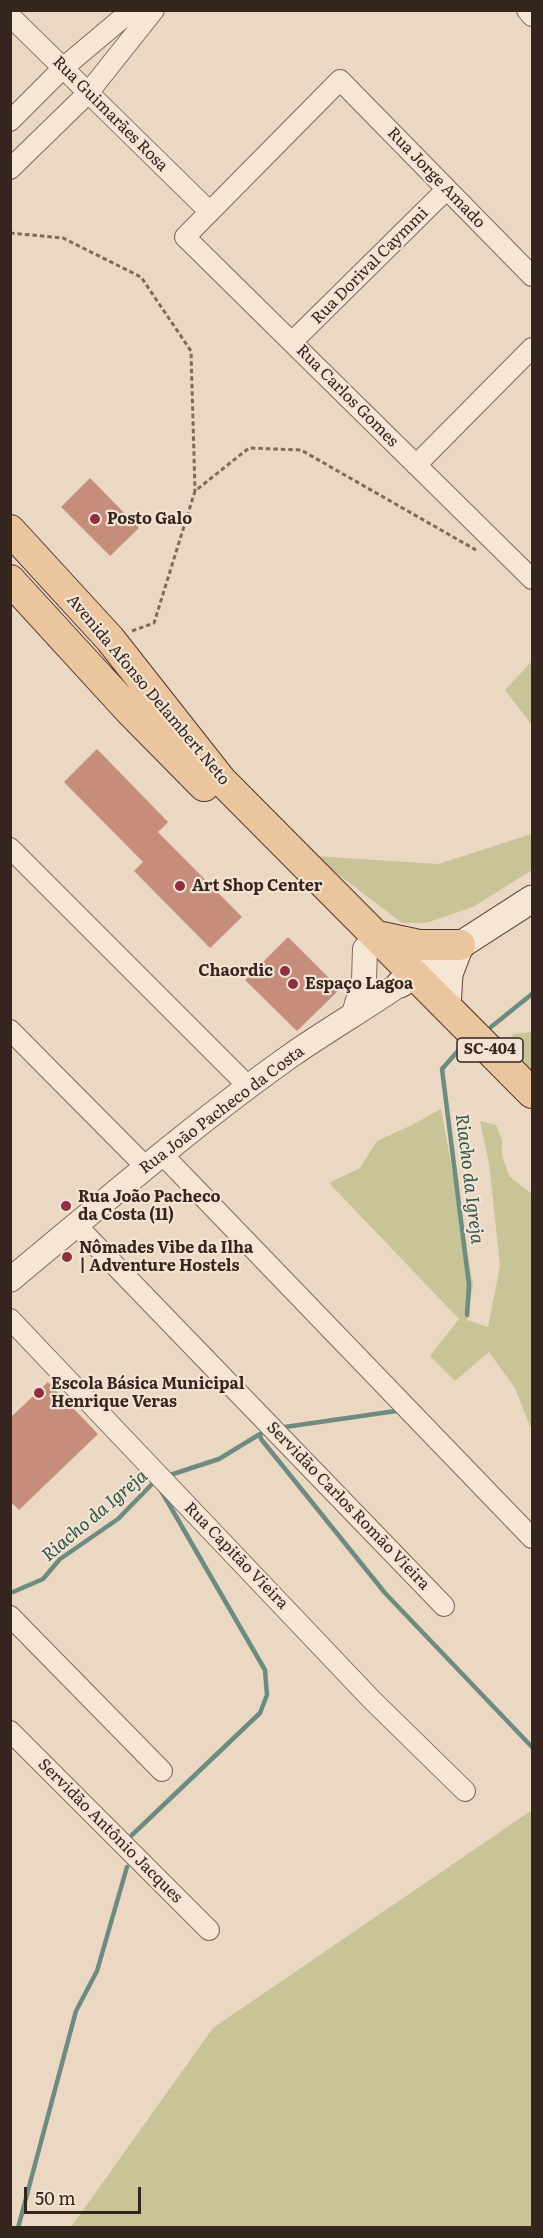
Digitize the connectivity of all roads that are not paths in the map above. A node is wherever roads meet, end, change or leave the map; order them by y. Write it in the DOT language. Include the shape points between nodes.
graph roads {
  1 [pos="132,10"];
  2 [pos="154,10"];
  3 [pos="527,10"];
  4 [pos="10,16"];
  5 [pos="532,16"];
  6 [pos="63,68"];
  7 [pos="88,93"];
  8 [pos="10,121"];
  9 [pos="10,170"];
  10 [pos="447,189"];
  11 [pos="210,212"];
  12 [pos="532,276"];
  13 [pos="292,342"];
  14 [pos="532,348"];
  15 [pos="416,465"];
  16 [pos="10,530"];
  17 [pos="532,579"];
  18 [pos="10,580"];
  19 [pos="110,639"];
  20 [pos="72,646"];
  21 [pos="10,848"];
  22 [pos="532,899"];
  23 [pos="371,943"];
  24 [pos="460,945"];
  25 [pos="407,980"];
  26 [pos="447,1007"];
  27 [pos="354,1014"];
  28 [pos="10,1030"];
  29 [pos="249,1087"];
  30 [pos="532,1093"];
  31 [pos="532,1115"];
  32 [pos="154,1160"];
  33 [pos="76,1225"];
  34 [pos="10,1280"];
  35 [pos="10,1319"];
  36 [pos="532,1538"];
  37 [pos="444,1606"];
  38 [pos="10,1616"];
  39 [pos="10,1731"];
  40 [pos="162,1771"];
  41 [pos="465,1791"];
  42 [pos="209,1930"];
  1 -- 6 [label="street"];
  2 -- 7 [label="street"];
  3 -- 5 [label="street"];
  4 -- 6 [label="street, Rua Guimarães Rosa"];
  6 -- 7 [label="street, Rua Guimarães Rosa"];
  6 -- 8 [label="street"];
  7 -- 9 [label="street"];
  7 -- 11 [label="street, Rua Guimarães Rosa"];
  10 -- 11 [label="street, Rua Jorge Amado" via="340,80"];
  10 -- 12 [label="street, Rua Jorge Amado"];
  10 -- 13 [label="street, Rua Dorival Caymmi"];
  11 -- 13 [label="street, Rua Carlos Gomes" via="185,237"];
  13 -- 15 [label="street, Rua Carlos Gomes"];
  14 -- 15 [label="street"];
  15 -- 17 [label="street, Rua Carlos Gomes"];
  16 -- 19 [label="main road, Avenida Afonso Delambert Neto"];
  18 -- 20 [label="main road, Avenida Afonso Delambert Neto"];
  19 -- 20 [label="main road"];
  19 -- 23 [label="main road, Avenida Afonso Delambert Neto" via="221,780"];
  20 -- 23 [label="main road, Avenida Afonso Delambert Neto" via="158,740"];
  21 -- 29 [label="street"];
  22 -- 24 [label="main road"];
  23 -- 24 [label="main road"];
  23 -- 25 [label="main road, Avenida Afonso Delambert Neto"];
  23 -- 27 [label="street"];
  24 -- 25 [label="main road"];
  24 -- 26 [label="main road" via="449,974"];
  25 -- 26 [label="main road, SC-404"];
  25 -- 27 [label="street, Rua João Pacheco da Costa"];
  25 -- 31 [label="main road, SC-404"];
  26 -- 30 [label="main road, SC-404"];
  27 -- 29 [label="street, Rua João Pacheco da Costa"];
  28 -- 32 [label="street"];
  29 -- 32 [label="street, Rua João Pacheco da Costa"];
  32 -- 33 [label="street, Rua João Pacheco da Costa"];
  32 -- 36 [label="street"];
  33 -- 34 [label="street, Rua João Pacheco da Costa"];
  33 -- 37 [label="street, Servidão Carlos Romão Vieira"];
  35 -- 41 [label="street, Rua Capitão Vieira" via="372,1700"];
  38 -- 40 [label="street"];
  39 -- 42 [label="street, Servidão Antônio Jacques"];
}
